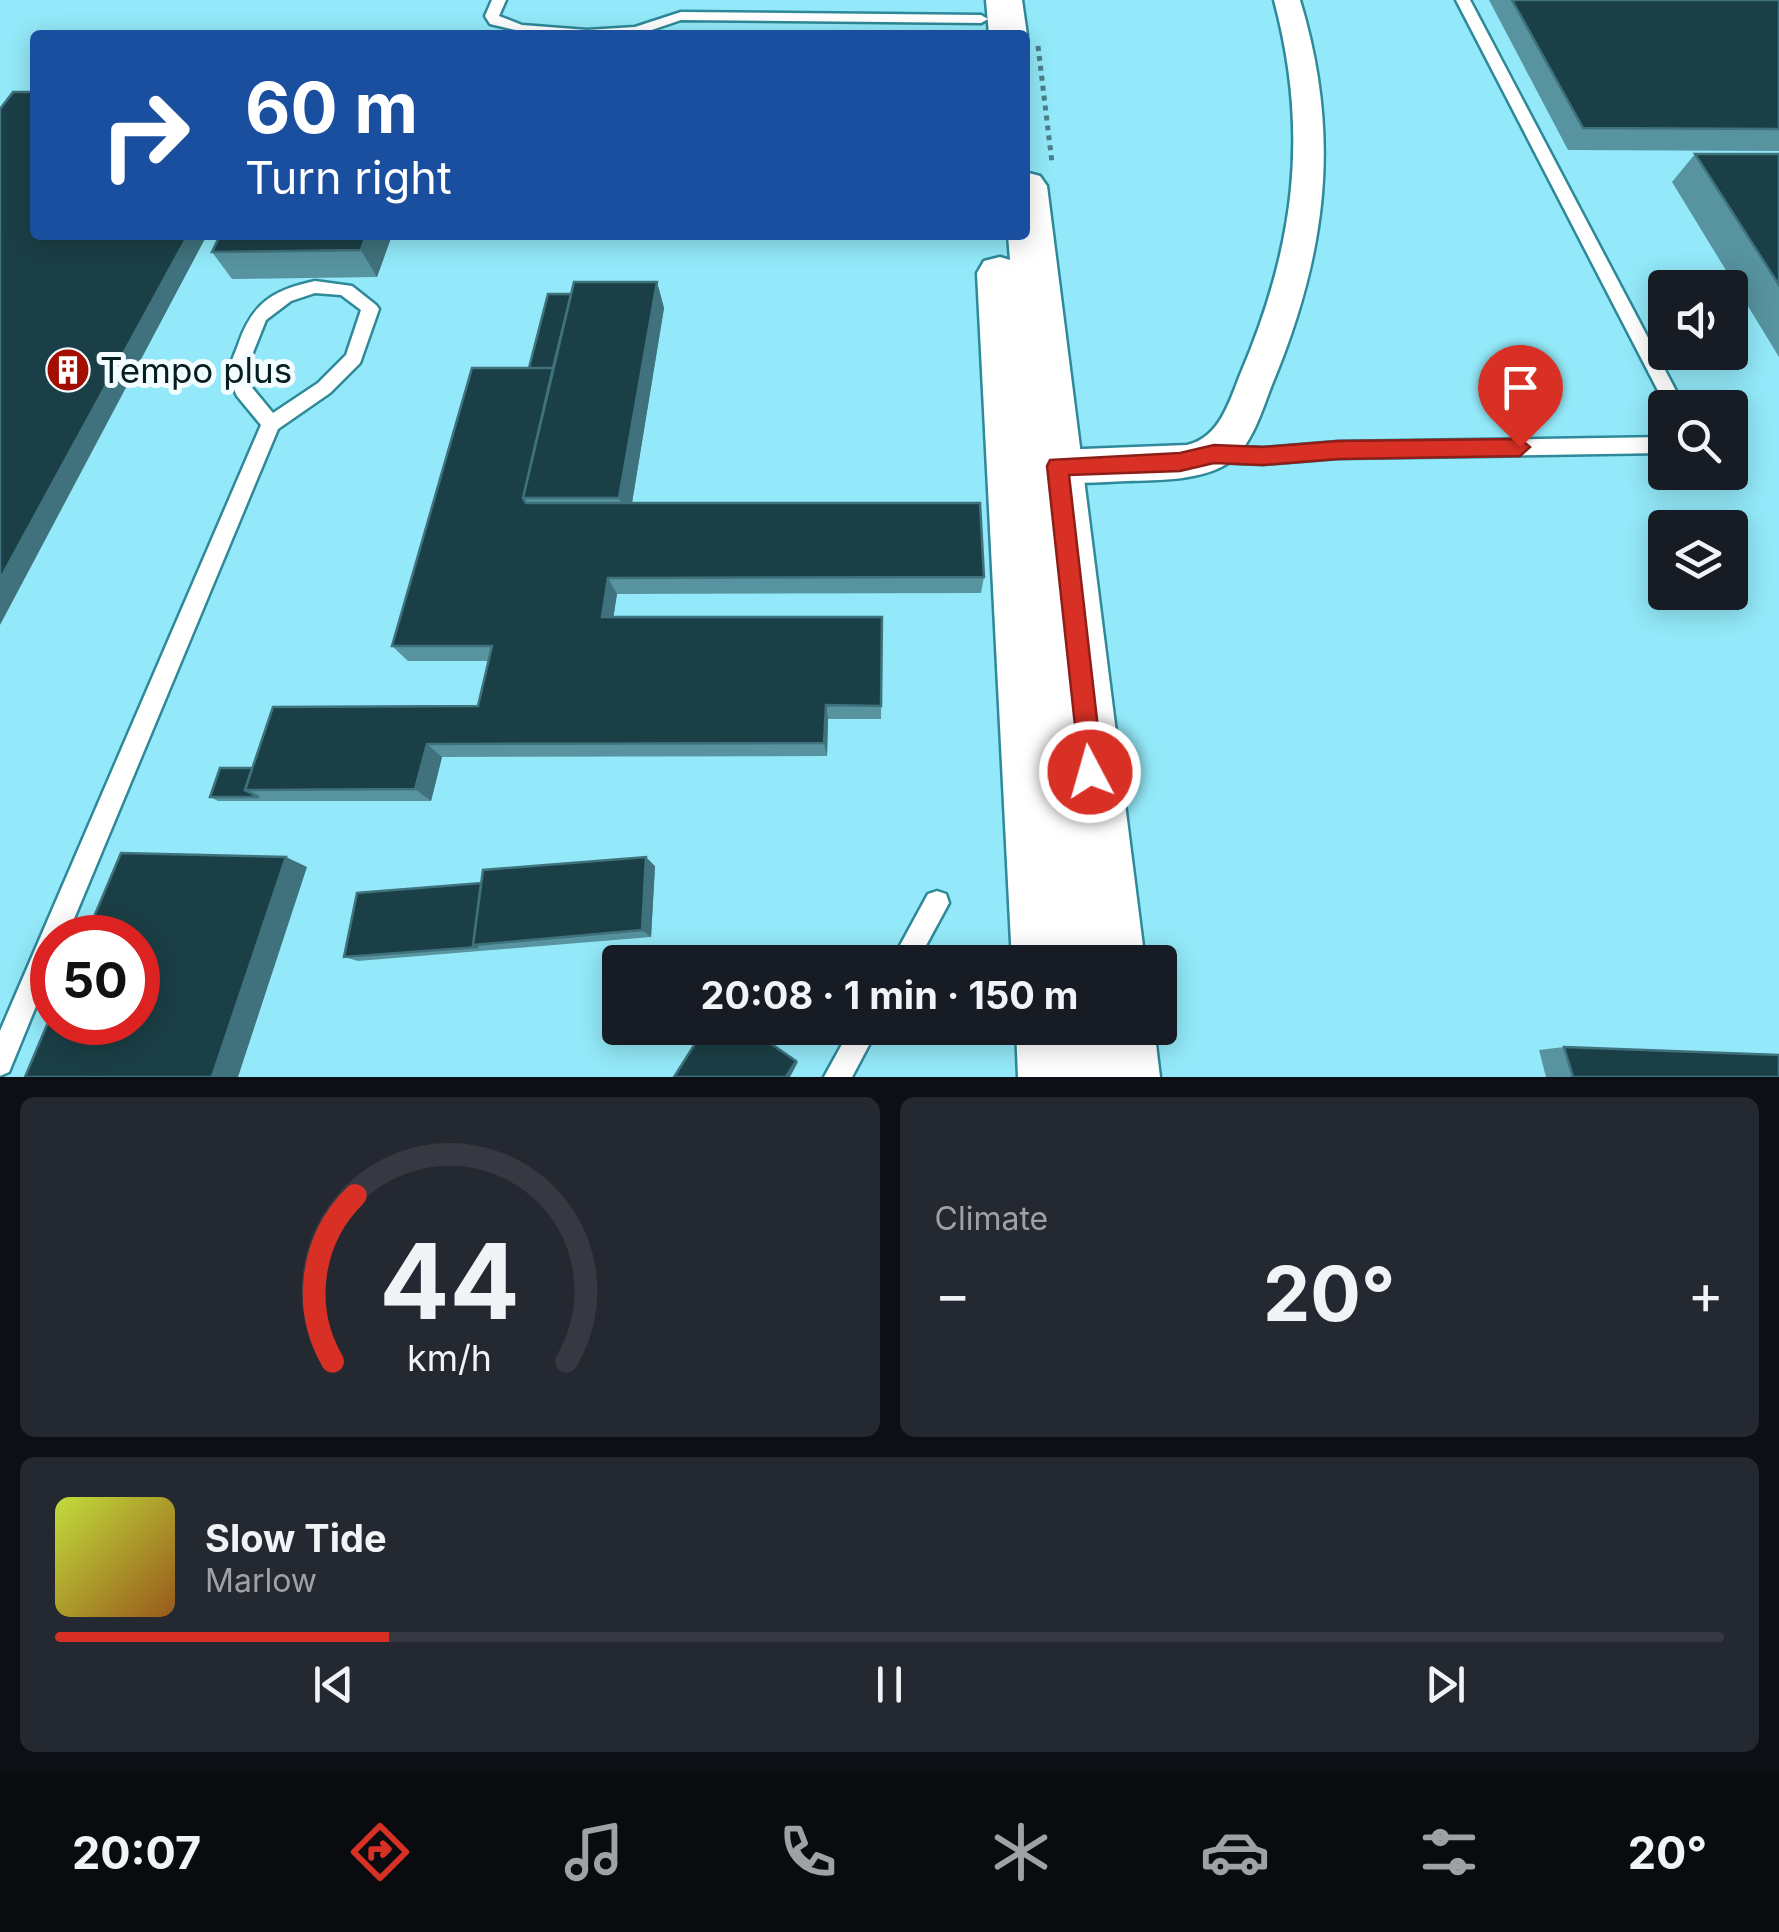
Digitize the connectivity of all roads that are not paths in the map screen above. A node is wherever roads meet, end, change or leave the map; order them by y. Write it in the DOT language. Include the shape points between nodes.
graph roads {
  1 [pos="499,0"];
  2 [pos="1286,0"];
  3 [pos="1463,0"];
  4 [pos="991,18"];
  5 [pos="523,30"];
  6 [pos="636,30"];
  7 [pos="1030,228"];
  8 [pos="997,240"];
  9 [pos="1667,390"];
  10 [pos="271,424"];
  11 [pos="1648,445"];
  12 [pos="1214,454"];
  13 [pos="1058,466"];
  14 [pos="937,903"];
  15 [pos="63,915"];
  16 [pos="913,945"];
  17 [pos="1047,945"];
  18 [pos="1109,945"];
  19 [pos="30,992"];
  20 [pos="855,1045"];
  21 [pos="1053,1045"];
  22 [pos="1120,1045"];
  23 [pos="0,1063"];
  24 [pos="837,1077"];
  25 [pos="1055,1077"];
  26 [pos="1123,1077"];
  1 -- 5 [label="lane" via="496,22"];
  2 -- 12 [label="street" via="1308,75 1303,240 1273,343 1233,431"];
  3 -- 9 [label="lane"];
  4 -- 6 [label="lane" via="681,16"];
  7 -- 13 [label="main road"];
  8 -- 17 [label="main road"];
  10 -- 10 [label="lane" via="354,358 370,309 356,295 307,288 257,318 237,370 239,384"];
  10 -- 15 [label="lane"];
  11 -- 12 [label="lane"];
  12 -- 13 [label="street" via="1180,462"];
  13 -- 18 [label="main road"];
  14 -- 16 [label="lane"];
  19 -- 23 [label="lane"];
  20 -- 24 [label="lane"];
  21 -- 25 [label="main road"];
  22 -- 26 [label="main road"];
}
